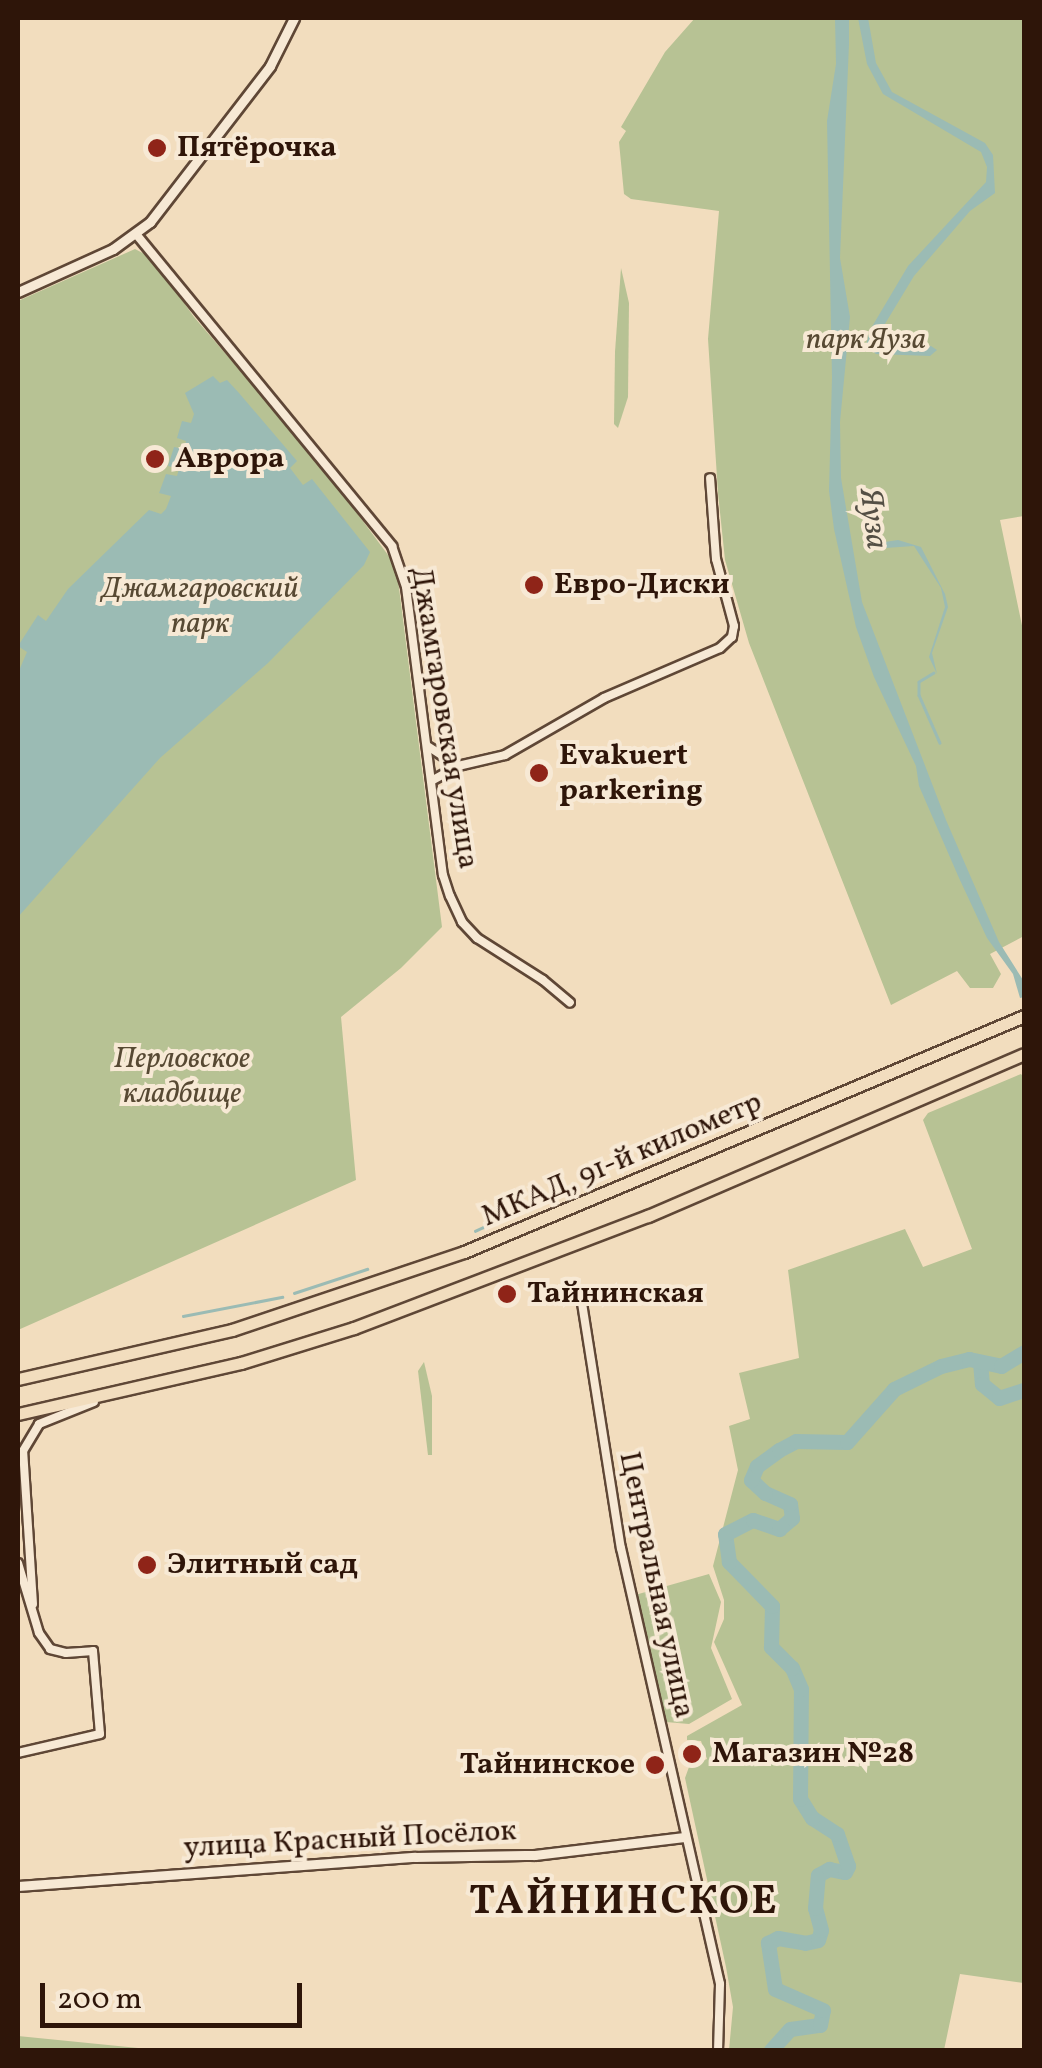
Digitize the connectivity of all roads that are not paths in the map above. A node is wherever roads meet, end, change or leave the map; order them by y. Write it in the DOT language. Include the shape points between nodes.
graph roads {
  1 [pos="294,18"];
  2 [pos="136,234"];
  3 [pos="18,292"];
  4 [pos="710,478"];
  5 [pos="429,746"];
  6 [pos="458,766"];
  7 [pos="433,780"];
  8 [pos="570,1003"];
  9 [pos="1024,1016"];
  10 [pos="1022,1055"];
  11 [pos="582,1303"];
  12 [pos="18,1379"];
  13 [pos="110,1396"];
  14 [pos="18,1414"];
  15 [pos="18,1563"];
  16 [pos="32,1614"];
  17 [pos="18,1753"];
  18 [pos="684,1837"];
  19 [pos="18,1886"];
  20 [pos="718,2050"];
  1 -- 2 [label="street" via="270,66"];
  2 -- 3 [label="street"];
  2 -- 5 [label="street, Джамгаровская улица" via="392,546 406,587"];
  4 -- 6 [label="street" via="716,559 732,637 604,698 505,756"];
  5 -- 6 [label="street"];
  5 -- 7 [label="street, Джамгаровская улица"];
  6 -- 7 [label="street"];
  7 -- 8 [label="street, Джамгаровская улица" via="444,875 462,922"];
  9 -- 12 [label="highway, МКАД, 91-й километр" via="464,1252 232,1330"];
  10 -- 13 [label="highway, МКАД, 91-й километр" via="498,1276 241,1363"];
  11 -- 18 [label="street, Центральная улица" via="621,1548"];
  13 -- 14 [label="highway, МКАД, 91-й километр"];
  13 -- 16 [label="street" via="55,1415 28,1436 22,1466"];
  15 -- 16 [label="street"];
  16 -- 17 [label="street" via="50,1649 94,1651 100,1734"];
  18 -- 19 [label="street, улица Красный Посёлок" via="567,1853 415,1857"];
  18 -- 20 [label="street, Центральная улица" via="720,1984"];
}
